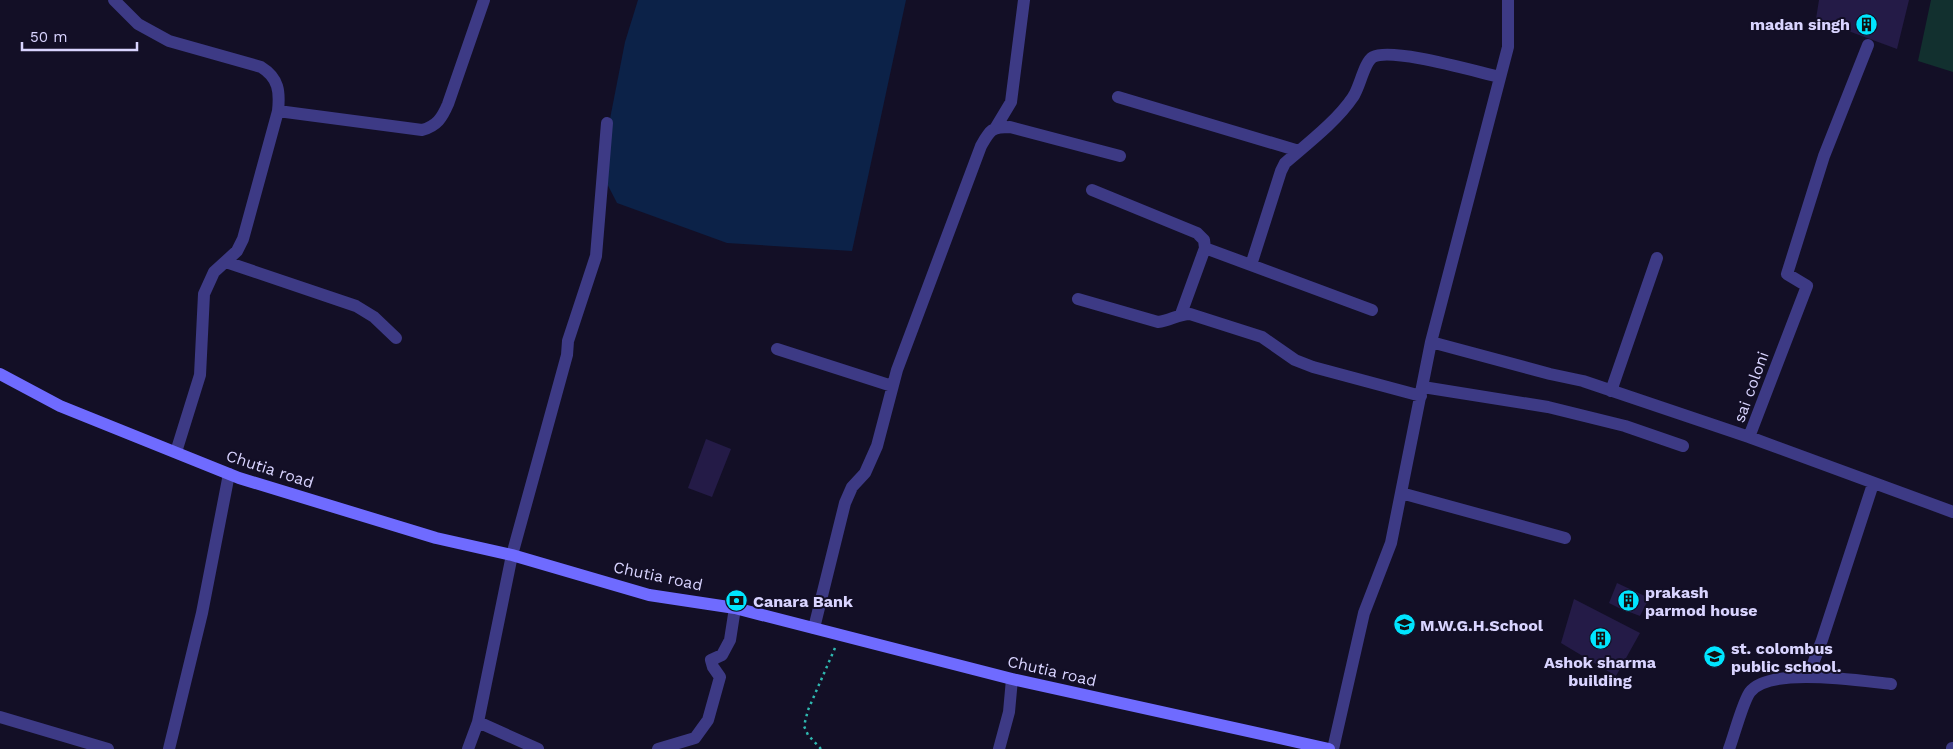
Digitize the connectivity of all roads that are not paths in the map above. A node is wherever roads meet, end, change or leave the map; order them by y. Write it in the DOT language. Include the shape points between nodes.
graph roads {
  1 [pos="114,0"];
  2 [pos="484,0"];
  3 [pos="1024,0"];
  4 [pos="1508,1"];
  5 [pos="1868,45"];
  6 [pos="1500,77"];
  7 [pos="1118,97"];
  8 [pos="278,111"];
  9 [pos="607,123"];
  10 [pos="996,127"];
  11 [pos="1299,151"];
  12 [pos="1120,156"];
  13 [pos="1092,190"];
  14 [pos="1205,248"];
  15 [pos="1657,258"];
  16 [pos="226,262"];
  17 [pos="1251,265"];
  18 [pos="1078,299"];
  19 [pos="1372,310"];
  20 [pos="1181,314"];
  21 [pos="396,338"];
  22 [pos="1431,342"];
  23 [pos="777,349"];
  24 [pos="0,374"];
  25 [pos="892,386"];
  26 [pos="1610,391"];
  27 [pos="1422,392"];
  28 [pos="1749,437"];
  29 [pos="1683,446"];
  30 [pos="176,452"];
  31 [pos="229,474"];
  32 [pos="1873,484"];
  33 [pos="1401,494"];
  34 [pos="1953,512"];
  35 [pos="1565,538"];
  36 [pos="512,555"];
  37 [pos="735,608"];
  38 [pos="814,628"];
  39 [pos="1808,677"];
  40 [pos="1012,679"];
  41 [pos="1891,684"];
  42 [pos="0,717"];
  43 [pos="478,722"];
  44 [pos="76,744"];
  45 [pos="108,749"];
  46 [pos="169,749"];
  47 [pos="468,749"];
  48 [pos="538,749"];
  49 [pos="658,749"];
  50 [pos="999,749"];
  51 [pos="1331,749"];
  52 [pos="1730,749"];
  1 -- 8 [label="street" via="138,24 169,41 253,64 270,72 280,91"];
  2 -- 8 [label="street" via="448,104 442,118 432,127 422,130"];
  3 -- 10 [label="street" via="1011,102"];
  4 -- 6 [label="street" via="1508,47"];
  5 -- 28 [label="street, sai coloni" via="1824,156 1787,274 1807,286"];
  6 -- 11 [label="street" via="1398,54 1380,54 1368,63 1353,98"];
  6 -- 22 [label="street"];
  7 -- 11 [label="street"];
  8 -- 16 [label="street" via="243,239"];
  9 -- 36 [label="street" via="596,256 568,341 567,355"];
  10 -- 12 [label="street" via="1010,127"];
  10 -- 25 [label="street" via="988,132 981,146"];
  11 -- 17 [label="street" via="1278,176"];
  13 -- 14 [label="street" via="1197,233 1204,240"];
  14 -- 17 [label="street"];
  14 -- 20 [label="street"];
  15 -- 26 [label="street"];
  16 -- 21 [label="street" via="356,306 374,317"];
  16 -- 30 [label="street" via="214,272 204,294 200,374"];
  17 -- 19 [label="street"];
  18 -- 20 [label="street" via="1158,322"];
  20 -- 27 [label="street" via="1262,337 1295,360 1312,367"];
  22 -- 26 [label="street, sai coloni" via="1583,381"];
  22 -- 27 [label="street"];
  23 -- 25 [label="street"];
  24 -- 30 [label="street, Chutia road" via="60,406"];
  25 -- 38 [label="street" via="877,446 865,473 852,487 845,503"];
  26 -- 28 [label="street, sai coloni"];
  27 -- 29 [label="street" via="1548,407 1625,426"];
  27 -- 33 [label="street"];
  28 -- 32 [label="street"];
  30 -- 31 [label="street, Chutia road"];
  31 -- 36 [label="street, Chutia road" via="436,538"];
  31 -- 46 [label="street" via="202,613"];
  32 -- 34 [label="street"];
  32 -- 39 [label="street"];
  33 -- 35 [label="street"];
  33 -- 51 [label="street" via="1391,543 1364,613"];
  36 -- 37 [label="street, Chutia road" via="649,594"];
  36 -- 43 [label="street"];
  37 -- 38 [label="street, Chutia road"];
  37 -- 49 [label="street" via="730,640 722,655 711,660 720,677 708,720 695,738"];
  38 -- 40 [label="street, Chutia road"];
  39 -- 41 [label="street"];
  39 -- 52 [label="street" via="1758,684 1749,693"];
  40 -- 50 [label="street" via="1009,712"];
  40 -- 51 [label="street, Chutia road"];
  42 -- 44 [label="street"];
  43 -- 47 [label="street"];
  43 -- 48 [label="street"];
  44 -- 45 [label="street"];
}
